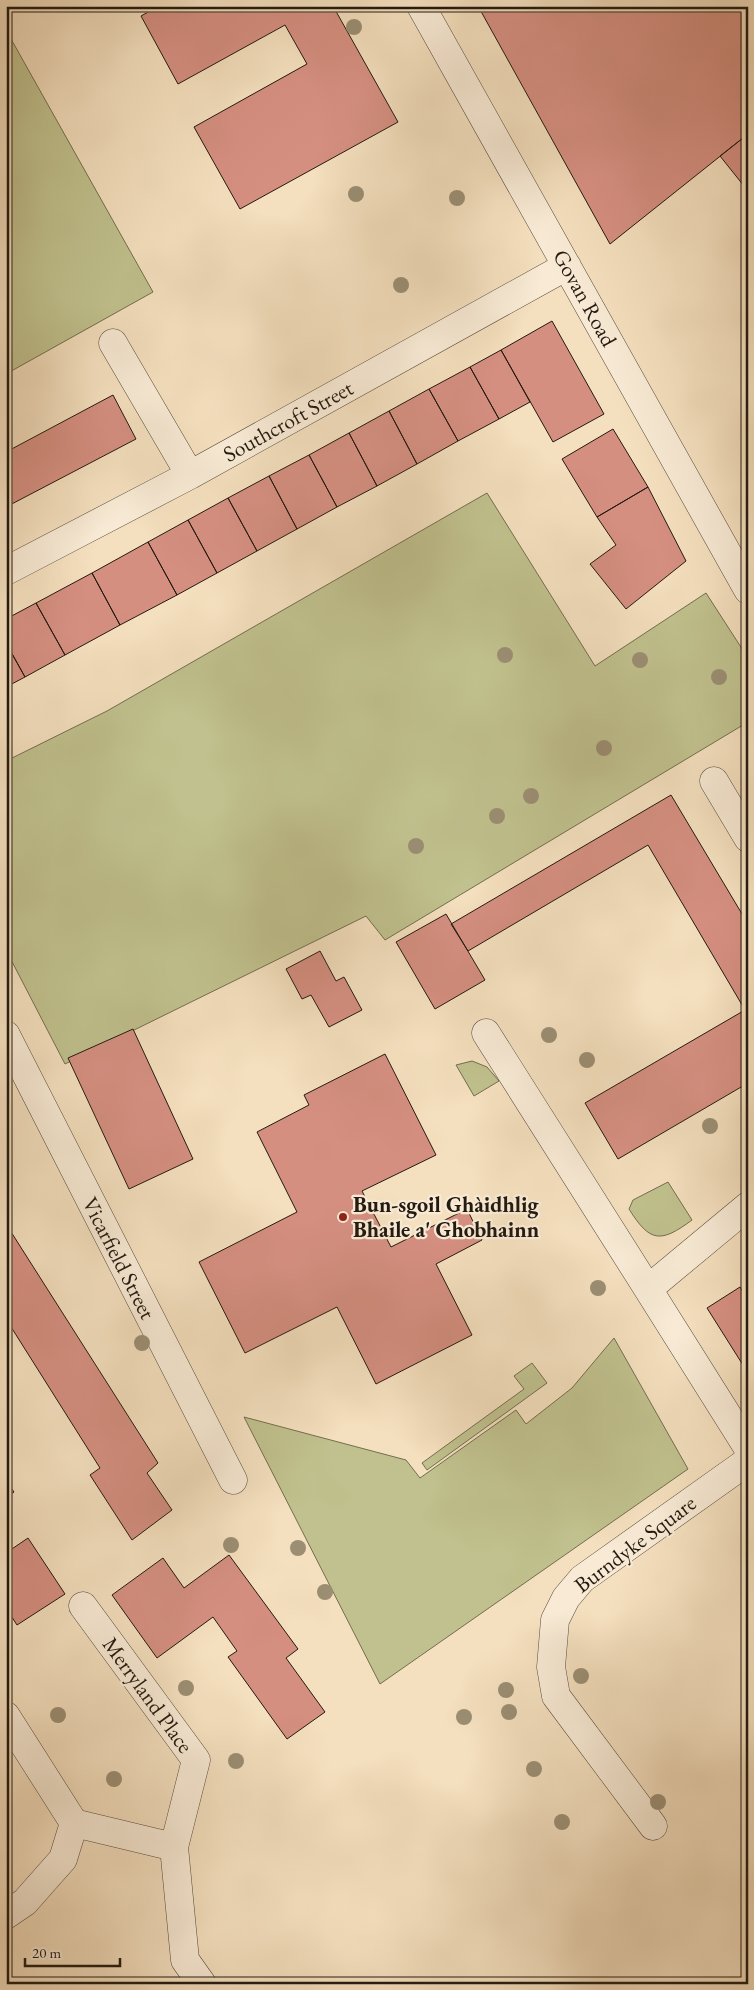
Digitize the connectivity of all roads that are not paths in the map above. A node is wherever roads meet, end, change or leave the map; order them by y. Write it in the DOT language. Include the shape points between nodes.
graph roads {
  1 [pos="421,6"];
  2 [pos="568,266"];
  3 [pos="114,344"];
  4 [pos="190,475"];
  5 [pos="6,572"];
  6 [pos="748,590"];
  7 [pos="714,781"];
  8 [pos="748,838"];
  9 [pos="486,1033"];
  10 [pos="6,1035"];
  11 [pos="748,1206"];
  12 [pos="648,1289"];
  13 [pos="748,1448"];
  14 [pos="748,1461"];
  15 [pos="232,1480"];
  16 [pos="84,1606"];
  17 [pos="6,1716"];
  18 [pos="74,1823"];
  19 [pos="652,1826"];
  20 [pos="174,1847"];
  21 [pos="6,1915"];
  22 [pos="202,1984"];
  1 -- 2 [label="street, Govan Road"];
  2 -- 4 [label="street, Southcroft Street"];
  2 -- 6 [label="street, Govan Road"];
  3 -- 4 [label="street"];
  4 -- 5 [label="street, Southcroft Street"];
  7 -- 8 [label="street"];
  9 -- 12 [label="street"];
  10 -- 15 [label="street, Vicarfield Street"];
  11 -- 12 [label="street"];
  12 -- 13 [label="street"];
  14 -- 19 [label="street, Burndyke Square" via="582,1579 566,1598 555,1620 550,1667 556,1696"];
  16 -- 20 [label="street, Merryland Place" via="196,1760"];
  17 -- 18 [label="street"];
  18 -- 20 [label="street"];
  18 -- 21 [label="street" via="63,1859 25,1902"];
  20 -- 22 [label="street, Merryland Place" via="185,1960"];
}
